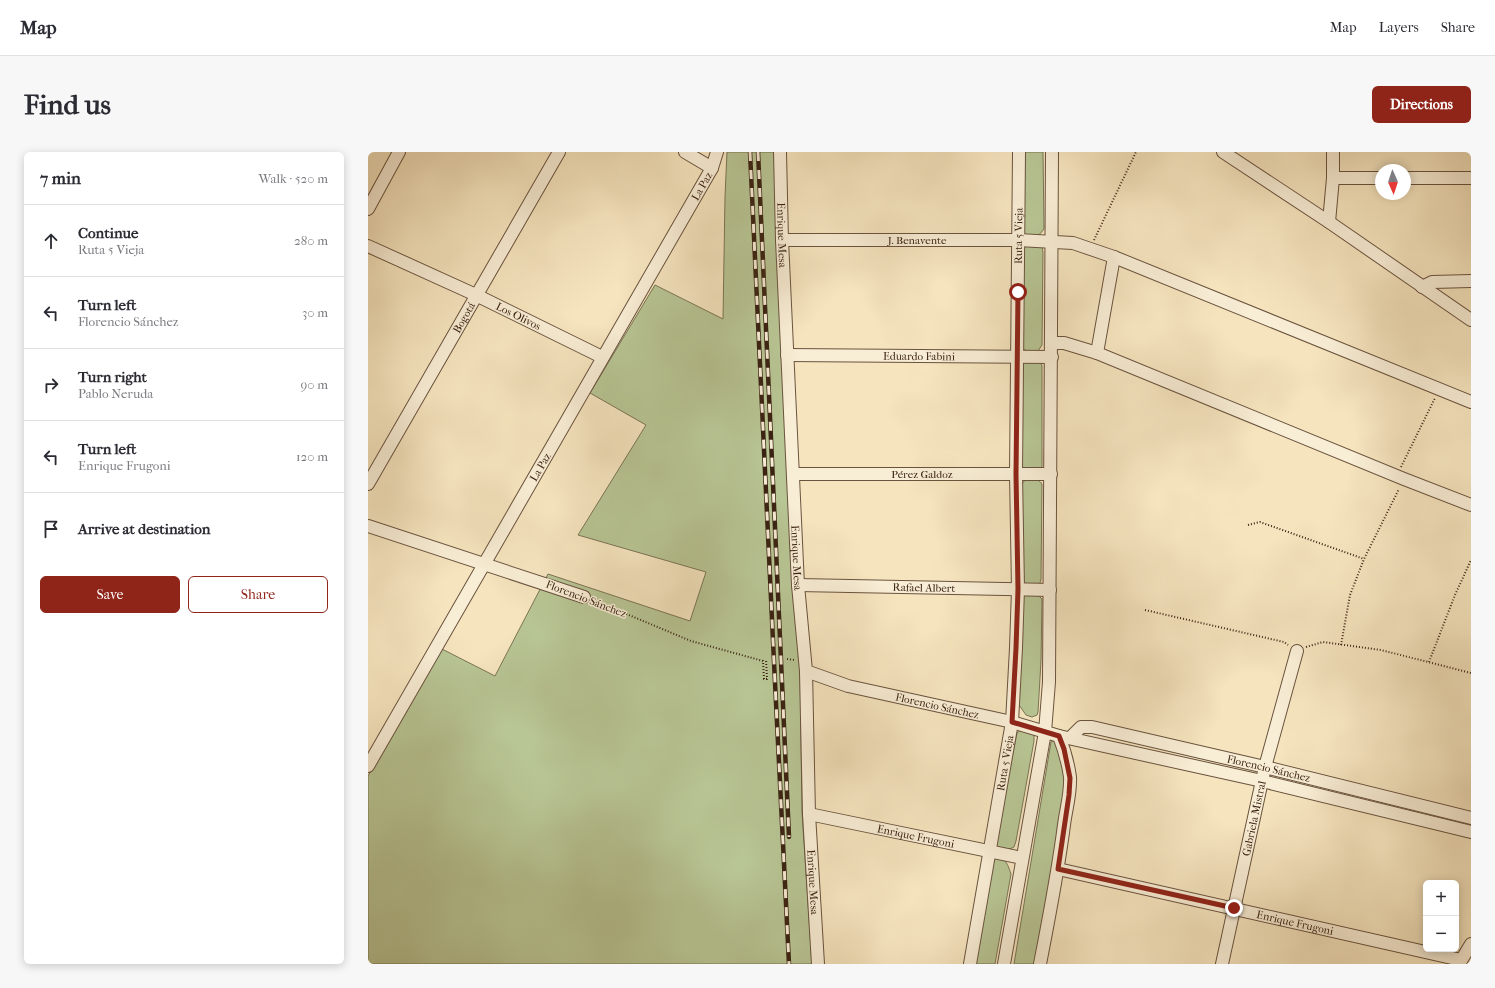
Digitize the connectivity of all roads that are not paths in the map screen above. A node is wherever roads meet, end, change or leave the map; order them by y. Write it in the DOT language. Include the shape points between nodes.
graph roads {
  1 [pos="399,152"];
  2 [pos="559,152"];
  3 [pos="685,152"];
  4 [pos="717,152"];
  5 [pos="780,152"];
  6 [pos="1019,152"];
  7 [pos="1052,152"];
  8 [pos="1333,152"];
  9 [pos="1226,153"];
  10 [pos="712,168"];
  11 [pos="1333,178"];
  12 [pos="1375,178"];
  13 [pos="1411,178"];
  14 [pos="1471,178"];
  15 [pos="368,209"];
  16 [pos="1329,222"];
  17 [pos="782,240"];
  18 [pos="1018,240"];
  19 [pos="1052,242"];
  20 [pos="368,246"];
  21 [pos="1114,257"];
  22 [pos="1471,281"];
  23 [pos="1422,287"];
  24 [pos="476,295"];
  25 [pos="1471,320"];
  26 [pos="1052,342"];
  27 [pos="1098,353"];
  28 [pos="787,355"];
  29 [pos="1018,356"];
  30 [pos="602,357"];
  31 [pos="1052,357"];
  32 [pos="1471,402"];
  33 [pos="793,474"];
  34 [pos="1016,474"];
  35 [pos="1051,474"];
  36 [pos="368,484"];
  37 [pos="1471,505"];
  38 [pos="368,526"];
  39 [pos="484,563"];
  40 [pos="798,585"];
  41 [pos="1018,589"];
  42 [pos="1050,590"];
  43 [pos="584,597"];
  44 [pos="1296,651"];
  45 [pos="806,671"];
  46 [pos="1012,722"];
  47 [pos="1045,732"];
  48 [pos="1064,737"];
  49 [pos="368,766"];
  50 [pos="1265,767"];
  51 [pos="1262,781"];
  52 [pos="809,814"];
  53 [pos="1471,818"];
  54 [pos="1471,832"];
  55 [pos="990,851"];
  56 [pos="1022,858"];
  57 [pos="1058,869"];
  58 [pos="1234,908"];
  59 [pos="1471,944"];
  60 [pos="1460,962"];
  61 [pos="818,964"];
  62 [pos="970,964"];
  63 [pos="1004,964"];
  64 [pos="1040,964"];
  65 [pos="1222,964"];
  1 -- 15 [label="street"];
  2 -- 24 [label="street, Bogotá"];
  3 -- 10 [label="street"];
  4 -- 10 [label="street, La Paz"];
  5 -- 17 [label="street, Enrique Mesa"];
  6 -- 18 [label="street, Ruta 5 Vieja"];
  7 -- 19 [label="street"];
  8 -- 11 [label="street"];
  9 -- 16 [label="street"];
  10 -- 30 [label="street, La Paz"];
  11 -- 12 [label="street"];
  11 -- 16 [label="street"];
  13 -- 14 [label="street"];
  16 -- 23 [label="street"];
  17 -- 18 [label="street, J. Benavente"];
  17 -- 28 [label="street, Enrique Mesa"];
  18 -- 19 [label="street, J. Benavente"];
  18 -- 29 [label="street, Ruta 5 Vieja"];
  19 -- 21 [label="street, J. Benavente" via="1073,243"];
  19 -- 26 [label="street"];
  20 -- 24 [label="street, Los Olivos"];
  21 -- 27 [label="street"];
  21 -- 32 [label="street, J. Benavente"];
  22 -- 23 [label="street" via="1432,282"];
  23 -- 25 [label="street"];
  24 -- 30 [label="street, Los Olivos"];
  24 -- 36 [label="street, Bogotá"];
  26 -- 27 [label="street"];
  26 -- 31 [label="street"];
  27 -- 37 [label="street"];
  28 -- 29 [label="street, Eduardo Fabini"];
  28 -- 33 [label="street, Enrique Mesa"];
  29 -- 31 [label="street, Eduardo Fabini"];
  29 -- 34 [label="street, Ruta 5 Vieja"];
  30 -- 39 [label="street, La Paz"];
  31 -- 35 [label="street"];
  33 -- 34 [label="street, Pérez Galdoz"];
  33 -- 40 [label="street, Enrique Mesa"];
  34 -- 35 [label="street, Pérez Galdoz"];
  34 -- 41 [label="street, Ruta 5 Vieja"];
  35 -- 42 [label="street"];
  38 -- 39 [label="street, Florencio Sánchez"];
  39 -- 43 [label="street, Florencio Sánchez"];
  39 -- 49 [label="street, La Paz"];
  40 -- 41 [label="street, Rafael Albert"];
  40 -- 45 [label="street, Enrique Mesa"];
  41 -- 42 [label="street, Rafael Albert"];
  41 -- 46 [label="street, Ruta 5 Vieja"];
  42 -- 47 [label="street" via="1049,682"];
  44 -- 50 [label="street, Gabriela Mistral"];
  45 -- 46 [label="street, Florencio Sánchez" via="848,686"];
  45 -- 52 [label="street, Enrique Mesa"];
  46 -- 47 [label="street, Florencio Sánchez"];
  46 -- 55 [label="street, Ruta 5 Vieja"];
  47 -- 48 [label="street, Florencio Sánchez"];
  47 -- 56 [label="street"];
  48 -- 50 [label="street, Florencio Sánchez" via="1081,726"];
  48 -- 51 [label="street, Florencio Sánchez"];
  48 -- 57 [label="street" via="1070,778"];
  50 -- 51 [label="street, Gabriela Mistral"];
  50 -- 53 [label="street, Florencio Sánchez"];
  51 -- 54 [label="street, Florencio Sánchez"];
  51 -- 58 [label="street, Gabriela Mistral"];
  52 -- 55 [label="street, Enrique Frugoni"];
  52 -- 61 [label="street, Enrique Mesa"];
  55 -- 56 [label="street, Enrique Frugoni"];
  55 -- 62 [label="street, Ruta 5 Vieja"];
  56 -- 63 [label="street"];
  57 -- 58 [label="street, Enrique Frugoni"];
  57 -- 64 [label="street"];
  58 -- 60 [label="street, Enrique Frugoni"];
  58 -- 65 [label="street, Gabriela Mistral"];
  59 -- 60 [label="street"];
}
